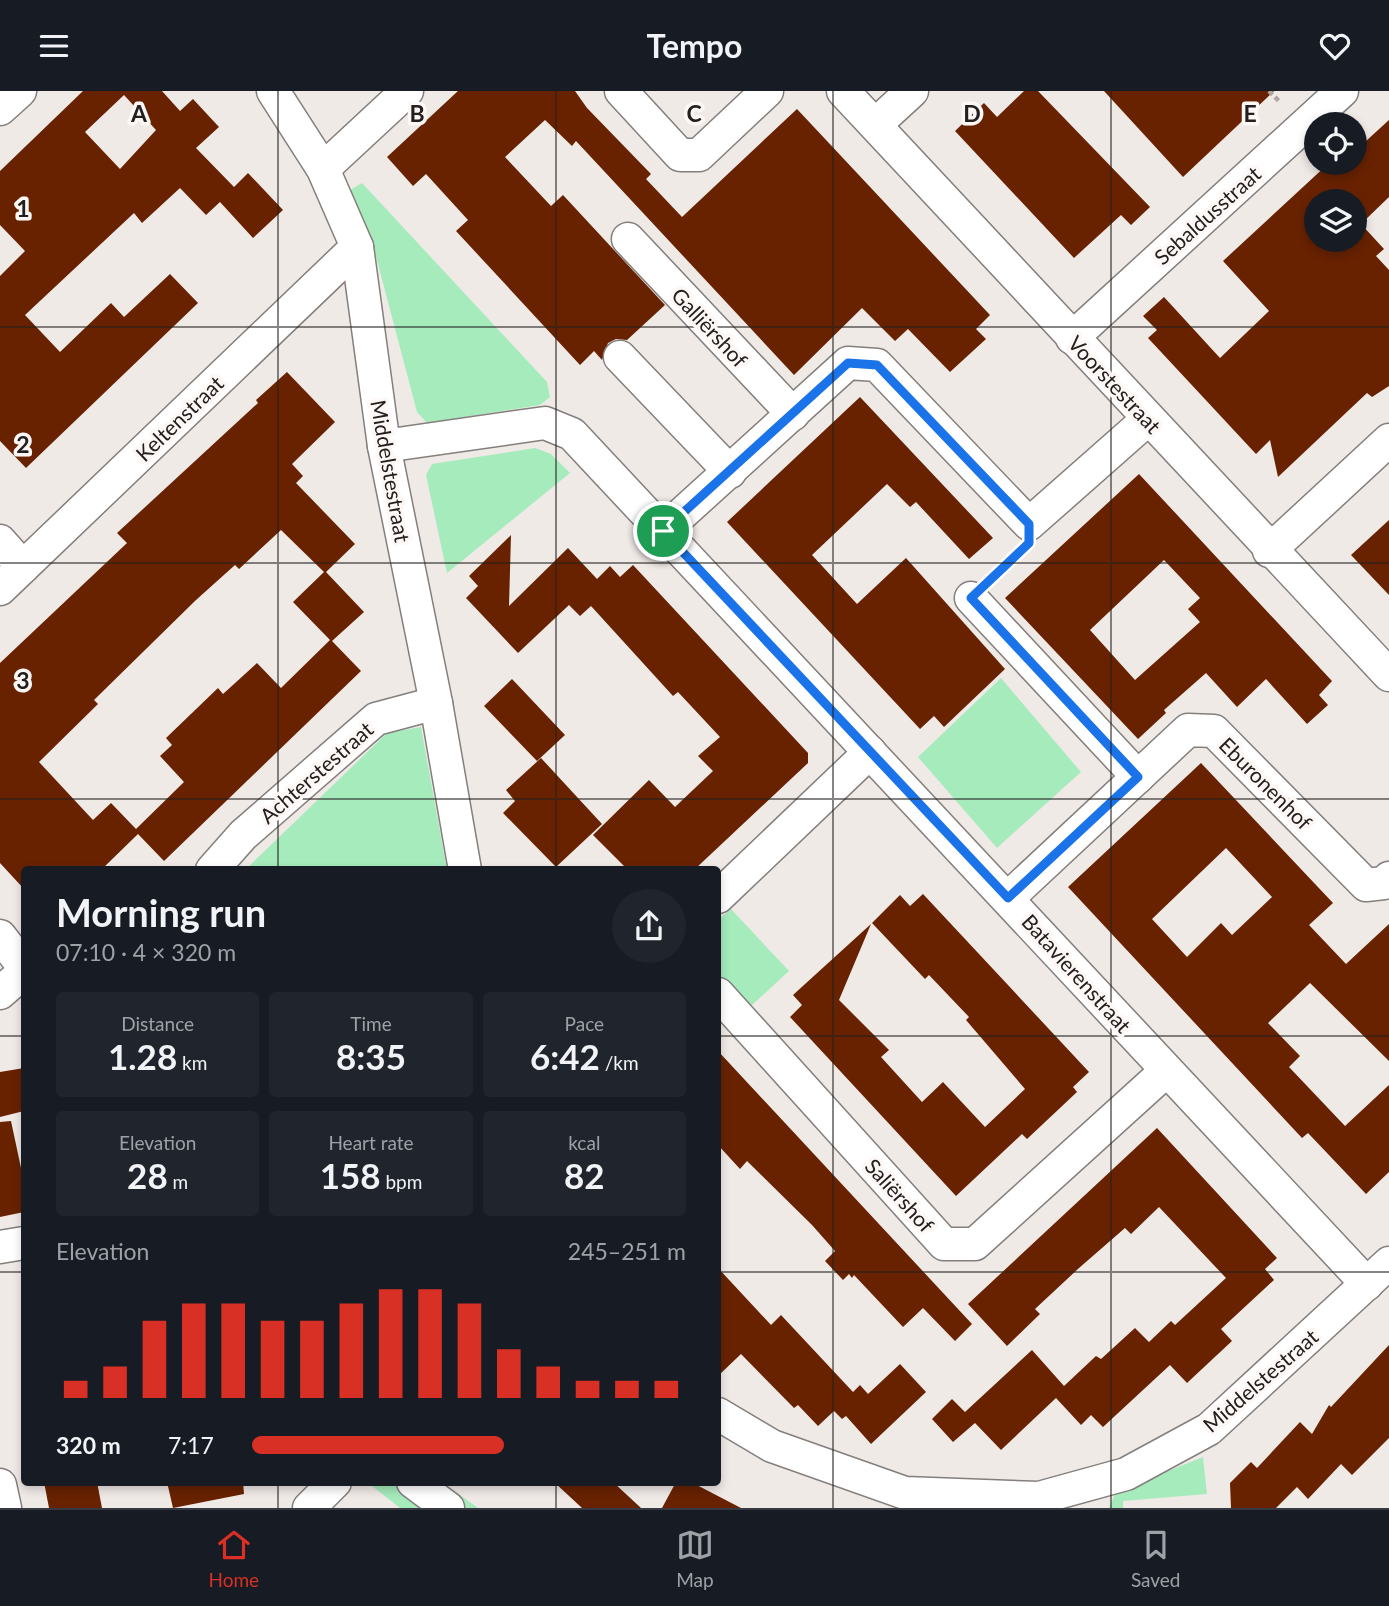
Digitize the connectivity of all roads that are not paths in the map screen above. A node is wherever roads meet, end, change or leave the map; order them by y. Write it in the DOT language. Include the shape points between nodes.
graph roads {
  1 [pos="20,91"];
  2 [pos="273,91"];
  3 [pos="407,91"];
  4 [pos="621,91"];
  5 [pos="767,91"];
  6 [pos="843,91"];
  7 [pos="912,91"];
  8 [pos="1342,91"];
  9 [pos="0,109"];
  10 [pos="875,125"];
  11 [pos="323,169"];
  12 [pos="628,239"];
  13 [pos="357,247"];
  14 [pos="1072,338"];
  15 [pos="620,357"];
  16 [pos="793,414"];
  17 [pos="1148,419"];
  18 [pos="1389,440"];
  19 [pos="384,446"];
  20 [pos="730,472"];
  21 [pos="663,531"];
  22 [pos="0,541"];
  23 [pos="1269,551"];
  24 [pos="23,567"];
  25 [pos="0,589"];
  26 [pos="971,598"];
  27 [pos="1389,675"];
  28 [pos="436,703"];
  29 [pos="870,753"];
  30 [pos="1138,777"];
  31 [pos="216,866"];
  32 [pos="464,866"];
  33 [pos="1389,878"];
  34 [pos="721,894"];
  35 [pos="1008,898"];
  36 [pos="0,936"];
  37 [pos="21,963"];
  38 [pos="21,975"];
  39 [pos="0,993"];
  40 [pos="721,997"];
  41 [pos="1166,1070"];
  42 [pos="21,1244"];
  43 [pos="0,1247"];
  44 [pos="1378,1274"];
  45 [pos="721,1416"];
  46 [pos="0,1485"];
  47 [pos="331,1486"];
  48 [pos="418,1486"];
  49 [pos="1090,1497"];
  50 [pos="5,1508"];
  51 [pos="309,1508"];
  52 [pos="448,1508"];
  1 -- 9 [label="street"];
  2 -- 11 [label="street, Middelstestraat"];
  3 -- 11 [label="street"];
  4 -- 5 [label="street" via="680,155 699,155"];
  6 -- 10 [label="street, Voorstestraat"];
  7 -- 10 [label="street"];
  8 -- 14 [label="street, Sebaldusstraat"];
  10 -- 14 [label="street, Voorstestraat"];
  11 -- 13 [label="street, Middelstestraat"];
  12 -- 16 [label="street, Galliërshof"];
  13 -- 19 [label="street, Middelstestraat"];
  13 -- 24 [label="street, Keltenstraat"];
  14 -- 17 [label="street, Voorstestraat"];
  15 -- 20 [label="street"];
  16 -- 17 [label="street" via="848,363 877,365 1029,524"];
  16 -- 20 [label="street"];
  17 -- 23 [label="street, Voorstestraat"];
  18 -- 23 [label="street"];
  19 -- 21 [label="street, Batavierenstraat" via="545,423 572,434"];
  19 -- 28 [label="street, Middelstestraat"];
  20 -- 21 [label="street"];
  21 -- 29 [label="street, Batavierenstraat"];
  22 -- 24 [label="street"];
  23 -- 27 [label="street, Voorstestraat"];
  24 -- 25 [label="street, Keltenstraat"];
  26 -- 30 [label="street"];
  28 -- 31 [label="street, Achterstestraat" via="376,719 243,835"];
  28 -- 32 [label="street, Middelstestraat"];
  29 -- 34 [label="street"];
  29 -- 35 [label="street, Batavierenstraat"];
  30 -- 33 [label="street, Eburonenhof" via="1188,730 1214,731 1366,885"];
  30 -- 35 [label="street, Eburonenhof"];
  35 -- 41 [label="street, Batavierenstraat"];
  36 -- 37 [label="street"];
  38 -- 39 [label="street"];
  40 -- 41 [label="street, Saliërshof" via="944,1244 975,1244"];
  41 -- 44 [label="street, Batavierenstraat"];
  42 -- 43 [label="street"];
  44 -- 49 [label="street, Middelstestraat" via="1209,1429"];
  45 -- 49 [label="street, Middelstestraat" via="772,1446 905,1493"];
  46 -- 50 [label="street"];
  47 -- 51 [label="street"];
  48 -- 52 [label="street"];
}
